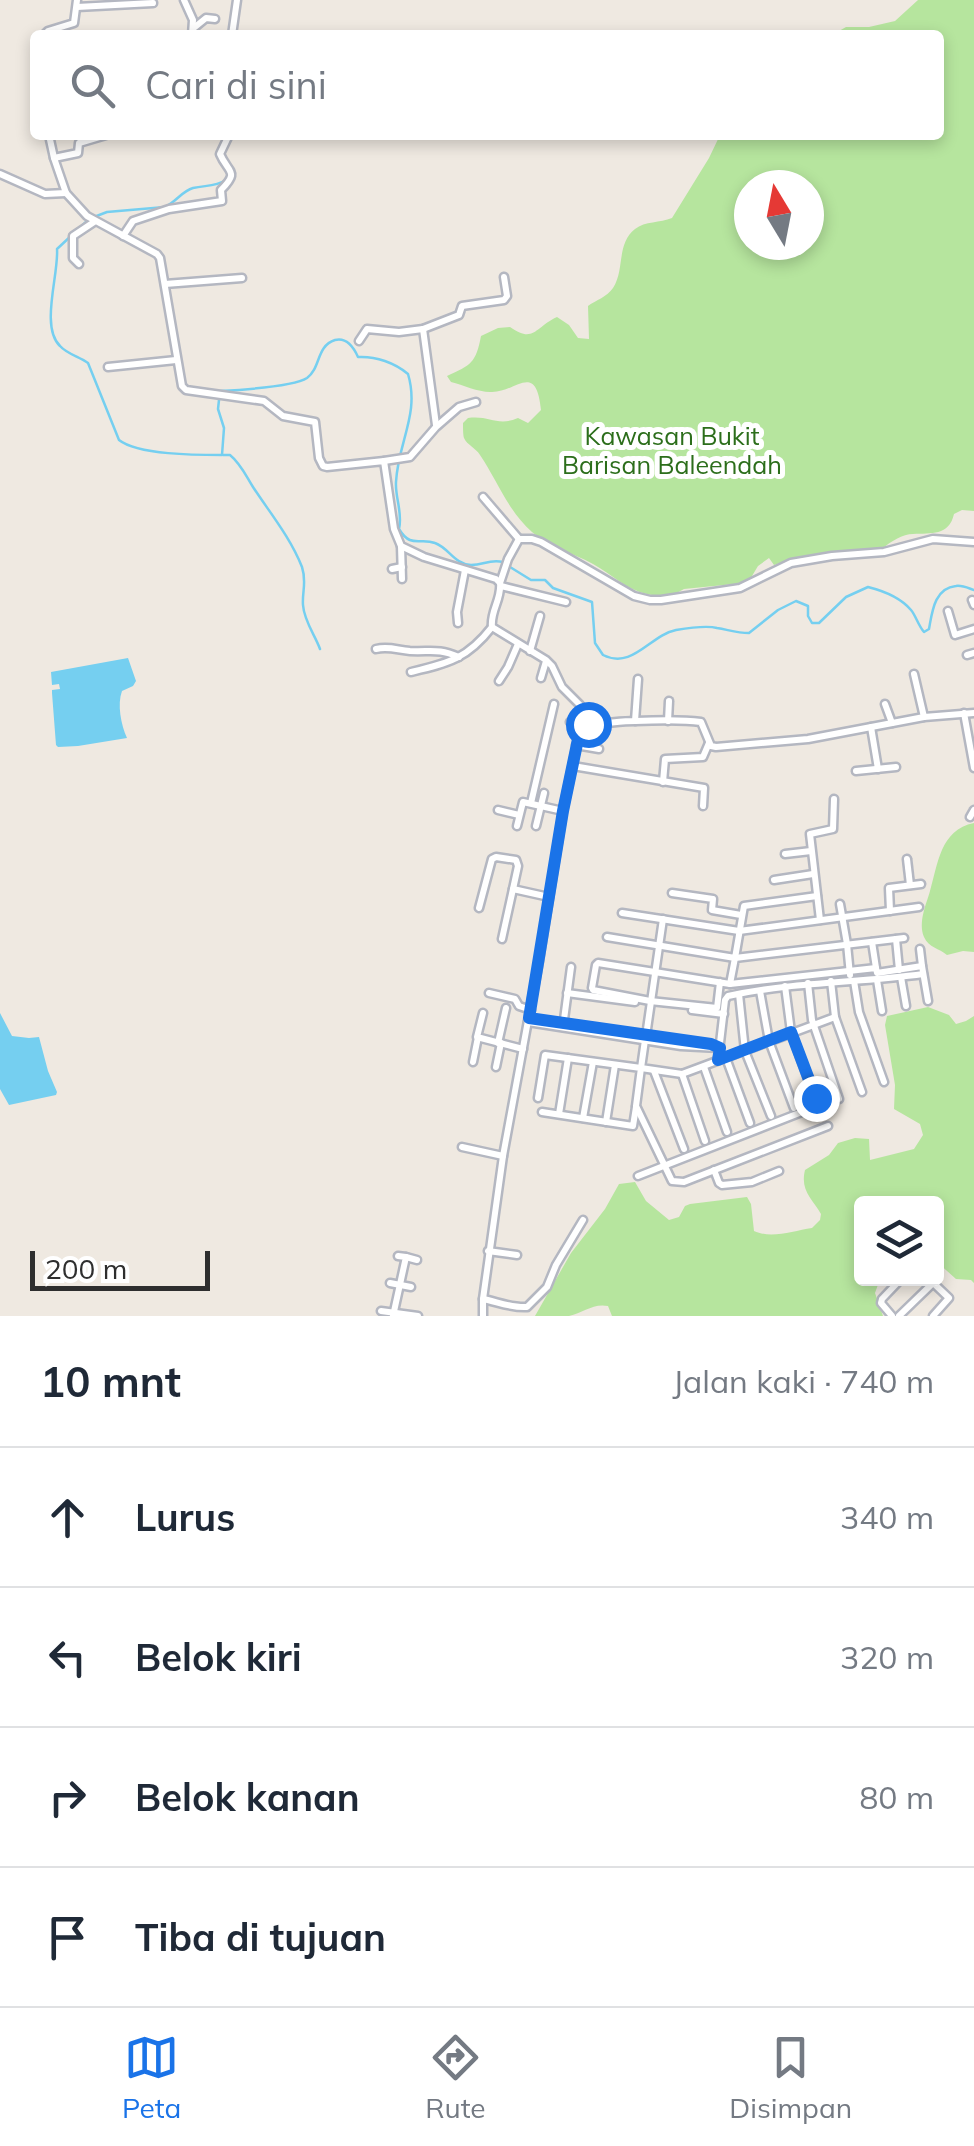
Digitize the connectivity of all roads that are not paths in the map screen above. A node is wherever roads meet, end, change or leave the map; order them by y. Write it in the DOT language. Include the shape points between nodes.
graph roads {
  1 [pos="184,0"];
  2 [pos="236,0"];
  3 [pos="77,4"];
  4 [pos="154,4"];
  5 [pos="215,19"];
  6 [pos="51,30"];
  7 [pos="194,30"];
  8 [pos="195,30"];
  9 [pos="233,30"];
  10 [pos="49,140"];
  11 [pos="90,140"];
  12 [pos="227,140"];
  13 [pos="54,158"];
  14 [pos="0,174"];
  15 [pos="66,193"];
  16 [pos="92,219"];
  17 [pos="123,236"];
  18 [pos="79,264"];
  19 [pos="504,277"];
  20 [pos="242,278"];
  21 [pos="164,284"];
  22 [pos="422,329"];
  23 [pos="359,341"];
  24 [pos="176,360"];
  25 [pos="108,367"];
  26 [pos="476,402"];
  27 [pos="436,426"];
  28 [pos="384,462"];
  29 [pos="483,497"];
  30 [pos="519,539"];
  31 [pos="974,542"];
  32 [pos="401,546"];
  33 [pos="402,567"];
  34 [pos="392,569"];
  35 [pos="465,570"];
  36 [pos="402,579"];
  37 [pos="500,584"];
  38 [pos="566,602"];
  39 [pos="948,611"];
  40 [pos="540,616"];
  41 [pos="458,623"];
  42 [pos="492,627"];
  43 [pos="974,629"];
  44 [pos="518,644"];
  45 [pos="376,649"];
  46 [pos="530,651"];
  47 [pos="460,658"];
  48 [pos="546,660"];
  49 [pos="412,672"];
  50 [pos="914,674"];
  51 [pos="542,678"];
  52 [pos="638,678"];
  53 [pos="499,681"];
  54 [pos="668,702"];
  55 [pos="554,704"];
  56 [pos="885,704"];
  57 [pos="964,713"];
  58 [pos="974,713"];
  59 [pos="924,717"];
  60 [pos="635,721"];
  61 [pos="668,721"];
  62 [pos="570,722"];
  63 [pos="892,723"];
  64 [pos="581,725"];
  65 [pos="871,727"];
  66 [pos="536,730"];
  67 [pos="547,732"];
  68 [pos="710,742"];
  69 [pos="576,746"];
  70 [pos="599,749"];
  71 [pos="529,763"];
  72 [pos="540,766"];
  73 [pos="573,766"];
  74 [pos="896,767"];
  75 [pos="974,768"];
  76 [pos="878,769"];
  77 [pos="856,771"];
  78 [pos="524,782"];
  79 [pos="663,782"];
  80 [pos="535,784"];
  81 [pos="544,793"];
  82 [pos="834,799"];
  83 [pos="530,803"];
  84 [pos="542,806"];
  85 [pos="702,806"];
  86 [pos="498,810"];
  87 [pos="563,811"];
  88 [pos="520,814"];
  89 [pos="517,826"];
  90 [pos="536,826"];
  91 [pos="811,851"];
  92 [pos="786,854"];
  93 [pos="907,859"];
  94 [pos="814,874"];
  95 [pos="774,880"];
  96 [pos="920,884"];
  97 [pos="910,885"];
  98 [pos="513,889"];
  99 [pos="672,893"];
  100 [pos="817,896"];
  101 [pos="549,898"];
  102 [pos="862,903"];
  103 [pos="840,904"];
  104 [pos="919,907"];
  105 [pos="479,908"];
  106 [pos="890,911"];
  107 [pos="622,914"];
  108 [pos="863,914"];
  109 [pos="742,915"];
  110 [pos="841,918"];
  111 [pos="662,920"];
  112 [pos="820,920"];
  113 [pos="738,931"];
  114 [pos="607,937"];
  115 [pos="502,939"];
  116 [pos="872,942"];
  117 [pos="660,944"];
  118 [pos="847,944"];
  119 [pos="920,949"];
  120 [pos="735,958"];
  121 [pos="571,967"];
  122 [pos="876,968"];
  123 [pos="656,970"];
  124 [pos="923,970"];
  125 [pos="900,974"];
  126 [pos="851,978"];
  127 [pos="877,980"];
  128 [pos="720,982"];
  129 [pos="831,982"];
  130 [pos="808,983"];
  131 [pos="730,984"];
  132 [pos="785,986"];
  133 [pos="489,992"];
  134 [pos="760,992"];
  135 [pos="567,994"];
  136 [pos="739,994"];
  137 [pos="928,1001"];
  138 [pos="650,1002"];
  139 [pos="906,1006"];
  140 [pos="506,1008"];
  141 [pos="882,1011"];
  142 [pos="483,1013"];
  143 [pos="724,1014"];
  144 [pos="529,1017"];
  145 [pos="835,1017"];
  146 [pos="814,1024"];
  147 [pos="563,1025"];
  148 [pos="791,1032"];
  149 [pos="478,1038"];
  150 [pos="645,1038"];
  151 [pos="769,1041"];
  152 [pos="500,1043"];
  153 [pos="720,1048"];
  154 [pos="523,1049"];
  155 [pos="744,1051"];
  156 [pos="568,1058"];
  157 [pos="722,1059"];
  158 [pos="473,1062"];
  159 [pos="592,1062"];
  160 [pos="615,1065"];
  161 [pos="496,1067"];
  162 [pos="704,1067"];
  163 [pos="641,1068"];
  164 [pos="654,1071"];
  165 [pos="682,1074"];
  166 [pos="884,1082"];
  167 [pos="862,1092"];
  168 [pos="538,1098"];
  169 [pos="816,1098"];
  170 [pos="839,1099"];
  171 [pos="824,1104"];
  172 [pos="636,1106"];
  173 [pos="794,1108"];
  174 [pos="542,1112"];
  175 [pos="559,1114"];
  176 [pos="771,1116"];
  177 [pos="584,1118"];
  178 [pos="606,1122"];
  179 [pos="750,1124"];
  180 [pos="828,1126"];
  181 [pos="726,1132"];
  182 [pos="705,1141"];
  183 [pos="462,1147"];
  184 [pos="684,1150"];
  185 [pos="502,1156"];
  186 [pos="664,1166"];
  187 [pos="714,1170"];
  188 [pos="779,1171"];
  189 [pos="638,1176"];
  190 [pos="583,1220"];
  191 [pos="488,1251"];
  192 [pos="517,1255"];
  193 [pos="417,1260"];
  194 [pos="390,1283"];
  195 [pos="400,1285"];
  196 [pos="894,1286"];
  197 [pos="926,1286"];
  198 [pos="936,1286"];
  199 [pos="411,1287"];
  200 [pos="483,1299"];
  201 [pos="381,1310"];
  202 [pos="394,1314"];
  203 [pos="936,1315"];
  204 [pos="418,1316"];
  205 [pos="483,1316"];
  206 [pos="892,1316"];
  207 [pos="899,1316"];
  1 -- 7 [label="street"];
  2 -- 9 [label="street"];
  3 -- 4 [label="street"];
  3 -- 6 [label="street" via="74,22"];
  5 -- 8 [label="street"];
  10 -- 13 [label="street"];
  11 -- 13 [label="street" via="80,143 78,153"];
  12 -- 17 [label="street" via="220,154 232,175 222,201 133,220"];
  13 -- 15 [label="street"];
  14 -- 15 [label="street" via="45,194"];
  15 -- 16 [label="street"];
  16 -- 17 [label="street"];
  16 -- 18 [label="street" via="73,236"];
  17 -- 21 [label="street" via="157,254"];
  19 -- 22 [label="street" via="504,300 462,306 459,315"];
  20 -- 21 [label="street"];
  21 -- 24 [label="street"];
  22 -- 23 [label="street" via="368,329"];
  22 -- 27 [label="street"];
  24 -- 25 [label="street"];
  24 -- 28 [label="street" via="184,388 264,401 283,416 315,422 323,466"];
  26 -- 27 [label="street"];
  27 -- 28 [label="street" via="416,452"];
  28 -- 32 [label="street"];
  29 -- 30 [label="street"];
  30 -- 31 [label="street" via="541,542 650,600 740,588 799,561 933,539"];
  30 -- 37 [label="street"];
  32 -- 33 [label="street"];
  32 -- 35 [label="street"];
  33 -- 34 [label="street"];
  33 -- 36 [label="street"];
  35 -- 37 [label="street"];
  35 -- 41 [label="street"];
  37 -- 38 [label="street"];
  37 -- 42 [label="street"];
  39 -- 43 [label="street" via="955,635"];
  40 -- 46 [label="street"];
  42 -- 44 [label="street"];
  42 -- 47 [label="street"];
  44 -- 46 [label="street"];
  44 -- 53 [label="street"];
  45 -- 47 [label="street" via="442,650"];
  46 -- 48 [label="street"];
  47 -- 49 [label="street"];
  48 -- 51 [label="street"];
  48 -- 64 [label="street" via="580,704"];
  50 -- 59 [label="street"];
  52 -- 60 [label="street"];
  54 -- 61 [label="street"];
  55 -- 67 [label="street"];
  56 -- 63 [label="street"];
  57 -- 58 [label="street"];
  57 -- 59 [label="street"];
  57 -- 75 [label="street"];
  59 -- 63 [label="street"];
  60 -- 61 [label="street"];
  60 -- 64 [label="street"];
  61 -- 68 [label="street" via="701,722"];
  62 -- 64 [label="street"];
  63 -- 65 [label="street"];
  64 -- 69 [label="street"];
  65 -- 68 [label="street" via="744,746"];
  65 -- 76 [label="street"];
  66 -- 67 [label="street"];
  67 -- 72 [label="street"];
  68 -- 79 [label="street" via="702,756 665,759"];
  69 -- 70 [label="street"];
  69 -- 73 [label="street"];
  71 -- 72 [label="street"];
  72 -- 80 [label="street"];
  73 -- 79 [label="street"];
  73 -- 87 [label="street"];
  74 -- 76 [label="street"];
  76 -- 77 [label="street"];
  78 -- 80 [label="street"];
  79 -- 85 [label="street" via="704,788"];
  80 -- 83 [label="street"];
  81 -- 84 [label="street"];
  82 -- 91 [label="street" via="833,829 810,834"];
  83 -- 84 [label="street"];
  83 -- 88 [label="street" via="522,802"];
  84 -- 87 [label="street"];
  84 -- 90 [label="street"];
  86 -- 88 [label="street"];
  87 -- 101 [label="street"];
  88 -- 89 [label="street"];
  91 -- 92 [label="street"];
  91 -- 94 [label="street"];
  93 -- 97 [label="street"];
  94 -- 95 [label="street"];
  94 -- 100 [label="street"];
  96 -- 97 [label="street"];
  97 -- 106 [label="street" via="888,888"];
  98 -- 101 [label="street"];
  98 -- 105 [label="street" via="516,860 492,859"];
  98 -- 115 [label="street"];
  99 -- 109 [label="street" via="713,900 712,910"];
  100 -- 109 [label="street" via="744,906"];
  100 -- 112 [label="street"];
  101 -- 144 [label="street"];
  102 -- 108 [label="street"];
  103 -- 110 [label="street"];
  104 -- 106 [label="street"];
  106 -- 108 [label="street"];
  107 -- 111 [label="street"];
  108 -- 110 [label="street"];
  109 -- 113 [label="street"];
  110 -- 112 [label="street"];
  110 -- 118 [label="street"];
  111 -- 113 [label="street"];
  111 -- 117 [label="street"];
  112 -- 113 [label="street"];
  113 -- 120 [label="street"];
  114 -- 117 [label="street"];
  116 -- 118 [label="street"];
  116 -- 122 [label="street"];
  116 -- 125 [label="street" via="900,938"];
  117 -- 120 [label="street"];
  117 -- 123 [label="street"];
  118 -- 120 [label="street"];
  118 -- 126 [label="street"];
  119 -- 124 [label="street"];
  120 -- 131 [label="street"];
  121 -- 135 [label="street"];
  122 -- 125 [label="street"];
  122 -- 126 [label="street"];
  123 -- 128 [label="street"];
  123 -- 138 [label="street"];
  123 -- 138 [label="street" via="596,965 593,990"];
  124 -- 125 [label="street"];
  124 -- 137 [label="street"];
  125 -- 127 [label="street"];
  125 -- 139 [label="street"];
  126 -- 127 [label="street"];
  126 -- 129 [label="street"];
  126 -- 131 [label="street"];
  126 -- 166 [label="street"];
  127 -- 141 [label="street"];
  128 -- 131 [label="street"];
  128 -- 138 [label="street" via="717,1008"];
  129 -- 130 [label="street"];
  129 -- 145 [label="street"];
  130 -- 132 [label="street"];
  130 -- 146 [label="street"];
  132 -- 134 [label="street"];
  132 -- 148 [label="street"];
  133 -- 144 [label="street" via="515,999"];
  134 -- 136 [label="street"];
  134 -- 151 [label="street"];
  135 -- 138 [label="street"];
  135 -- 147 [label="street"];
  136 -- 143 [label="street" via="728,996"];
  136 -- 155 [label="street"];
  138 -- 143 [label="street"];
  138 -- 150 [label="street"];
  140 -- 152 [label="street"];
  142 -- 149 [label="street"];
  143 -- 153 [label="street"];
  144 -- 147 [label="street"];
  144 -- 154 [label="street"];
  145 -- 146 [label="street"];
  145 -- 167 [label="street"];
  146 -- 148 [label="street"];
  146 -- 170 [label="street"];
  147 -- 150 [label="street"];
  148 -- 151 [label="street"];
  148 -- 169 [label="street"];
  149 -- 152 [label="street"];
  149 -- 158 [label="street"];
  150 -- 153 [label="street"];
  150 -- 163 [label="street"];
  151 -- 155 [label="street"];
  151 -- 173 [label="street"];
  152 -- 154 [label="street"];
  152 -- 161 [label="street"];
  153 -- 157 [label="street"];
  154 -- 185 [label="street"];
  155 -- 157 [label="street"];
  155 -- 176 [label="street"];
  156 -- 159 [label="street"];
  156 -- 168 [label="street" via="545,1055"];
  156 -- 175 [label="street"];
  157 -- 162 [label="street"];
  157 -- 179 [label="street"];
  159 -- 160 [label="street"];
  159 -- 177 [label="street"];
  160 -- 163 [label="street"];
  160 -- 178 [label="street"];
  162 -- 165 [label="street"];
  162 -- 181 [label="street"];
  163 -- 164 [label="street"];
  163 -- 172 [label="street"];
  164 -- 165 [label="street"];
  164 -- 184 [label="street"];
  165 -- 182 [label="street"];
  171 -- 186 [label="street"];
  172 -- 178 [label="street" via="633,1126"];
  172 -- 186 [label="street"];
  174 -- 175 [label="street"];
  175 -- 177 [label="street"];
  177 -- 178 [label="street"];
  180 -- 187 [label="street"];
  183 -- 185 [label="street"];
  185 -- 191 [label="street"];
  186 -- 187 [label="street" via="672,1182"];
  186 -- 189 [label="street"];
  187 -- 188 [label="street" via="722,1185"];
  190 -- 200 [label="street" via="547,1286 526,1307"];
  191 -- 192 [label="street"];
  191 -- 200 [label="street"];
  193 -- 195 [label="street" via="402,1257"];
  194 -- 195 [label="street"];
  195 -- 199 [label="street"];
  195 -- 202 [label="street"];
  196 -- 206 [label="street" via="882,1298"];
  197 -- 207 [label="street"];
  198 -- 203 [label="street" via="949,1298"];
  200 -- 205 [label="street"];
  201 -- 202 [label="street"];
  202 -- 204 [label="street"];
}
